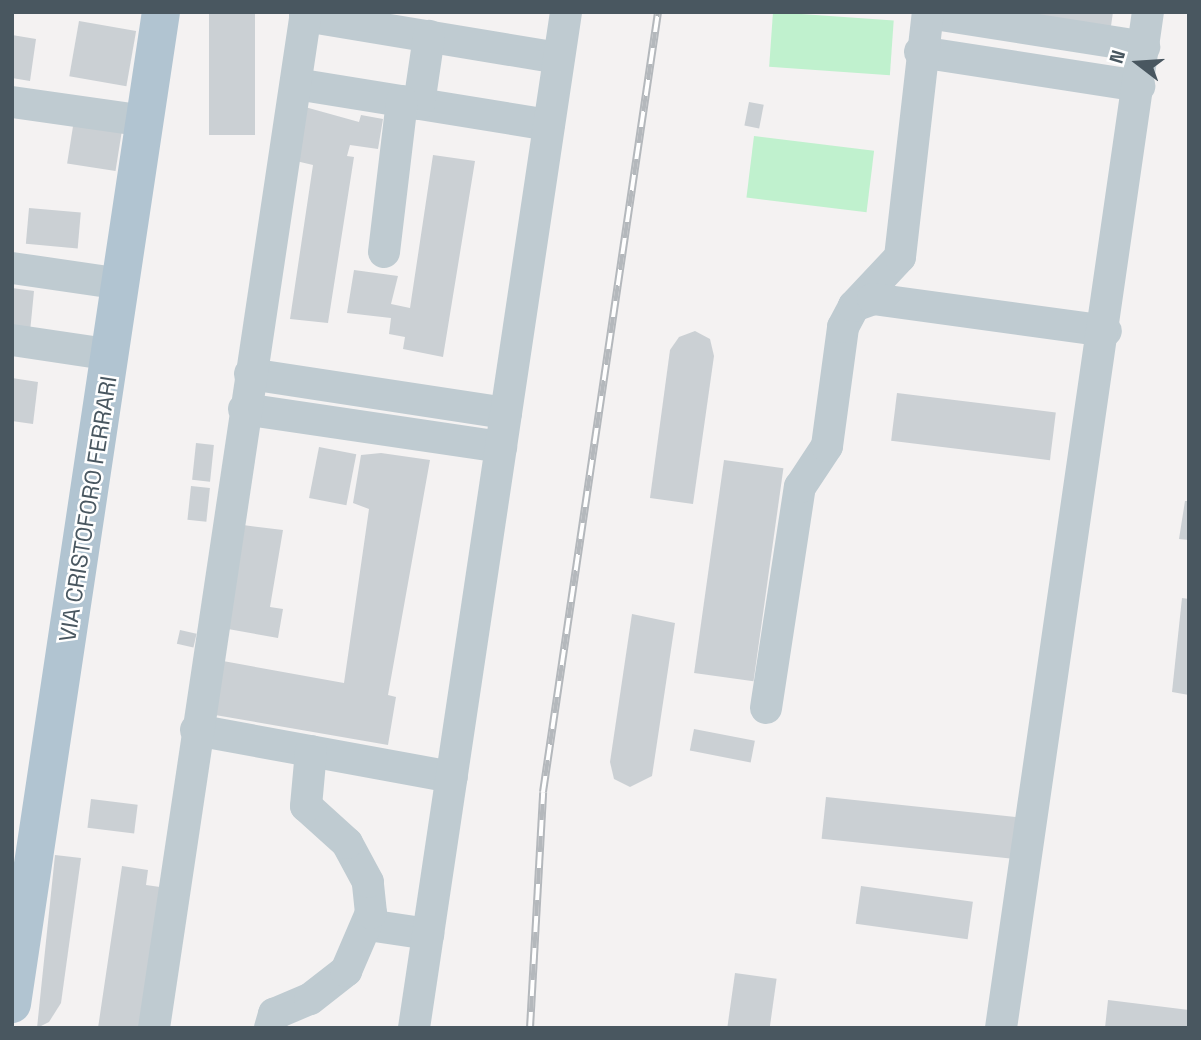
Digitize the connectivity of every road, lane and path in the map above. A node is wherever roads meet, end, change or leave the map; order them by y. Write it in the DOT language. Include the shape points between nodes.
graph roads {
  1 [pos="161,12"];
  2 [pos="566,12"];
  3 [pos="1148,12"];
  4 [pos="928,13"];
  5 [pos="305,14"];
  6 [pos="384,20"];
  7 [pos="429,36"];
  8 [pos="1144,47"];
  9 [pos="920,52"];
  10 [pos="559,58"];
  11 [pos="296,84"];
  12 [pos="1139,86"];
  13 [pos="12,102"];
  14 [pos="411,103"];
  15 [pos="146,121"];
  16 [pos="549,125"];
  17 [pos="384,252"];
  18 [pos="12,268"];
  19 [pos="122,284"];
  20 [pos="853,306"];
  21 [pos="1106,331"];
  22 [pos="12,340"];
  23 [pos="112,355"];
  24 [pos="250,374"];
  25 [pos="244,409"];
  26 [pos="506,413"];
  27 [pos="501,447"];
  28 [pos="766,708"];
  29 [pos="196,730"];
  30 [pos="311,751"];
  31 [pos="452,777"];
  32 [pos="368,925"];
  33 [pos="428,934"];
  34 [pos="12,1004"];
  35 [pos="154,1028"];
  36 [pos="270,1028"];
  37 [pos="414,1028"];
  38 [pos="1001,1028"];
  1 -- 15 [label="main road, VIA CRISTOFORO FERRARI"];
  2 -- 10 [label="street"];
  3 -- 8 [label="street"];
  4 -- 8 [label="street"];
  4 -- 9 [label="street"];
  5 -- 6 [label="street"];
  5 -- 11 [label="street"];
  6 -- 7 [label="street"];
  7 -- 10 [label="street"];
  7 -- 14 [label="street"];
  8 -- 12 [label="street"];
  9 -- 12 [label="street"];
  9 -- 20 [label="street" via="900,257"];
  10 -- 16 [label="street"];
  11 -- 14 [label="street"];
  11 -- 24 [label="street"];
  12 -- 21 [label="street"];
  13 -- 15 [label="street"];
  14 -- 16 [label="street"];
  14 -- 17 [label="street"];
  15 -- 19 [label="main road, VIA CRISTOFORO FERRARI"];
  16 -- 26 [label="street"];
  18 -- 19 [label="street"];
  19 -- 23 [label="main road, VIA CRISTOFORO FERRARI"];
  20 -- 21 [label="street" via="873,299"];
  20 -- 28 [label="street" via="843,327 827,446 800,487"];
  21 -- 38 [label="street"];
  22 -- 23 [label="street"];
  23 -- 34 [label="main road, VIA CRISTOFORO FERRARI"];
  24 -- 25 [label="street"];
  24 -- 26 [label="street"];
  25 -- 27 [label="street"];
  25 -- 29 [label="street"];
  26 -- 27 [label="street"];
  27 -- 31 [label="street"];
  29 -- 30 [label="street"];
  29 -- 35 [label="street"];
  30 -- 31 [label="street"];
  30 -- 32 [label="street" via="306,806 347,843 368,882"];
  31 -- 33 [label="street"];
  32 -- 33 [label="street"];
  32 -- 36 [label="street" via="346,971 310,999 274,1014"];
  33 -- 37 [label="street"];
}
